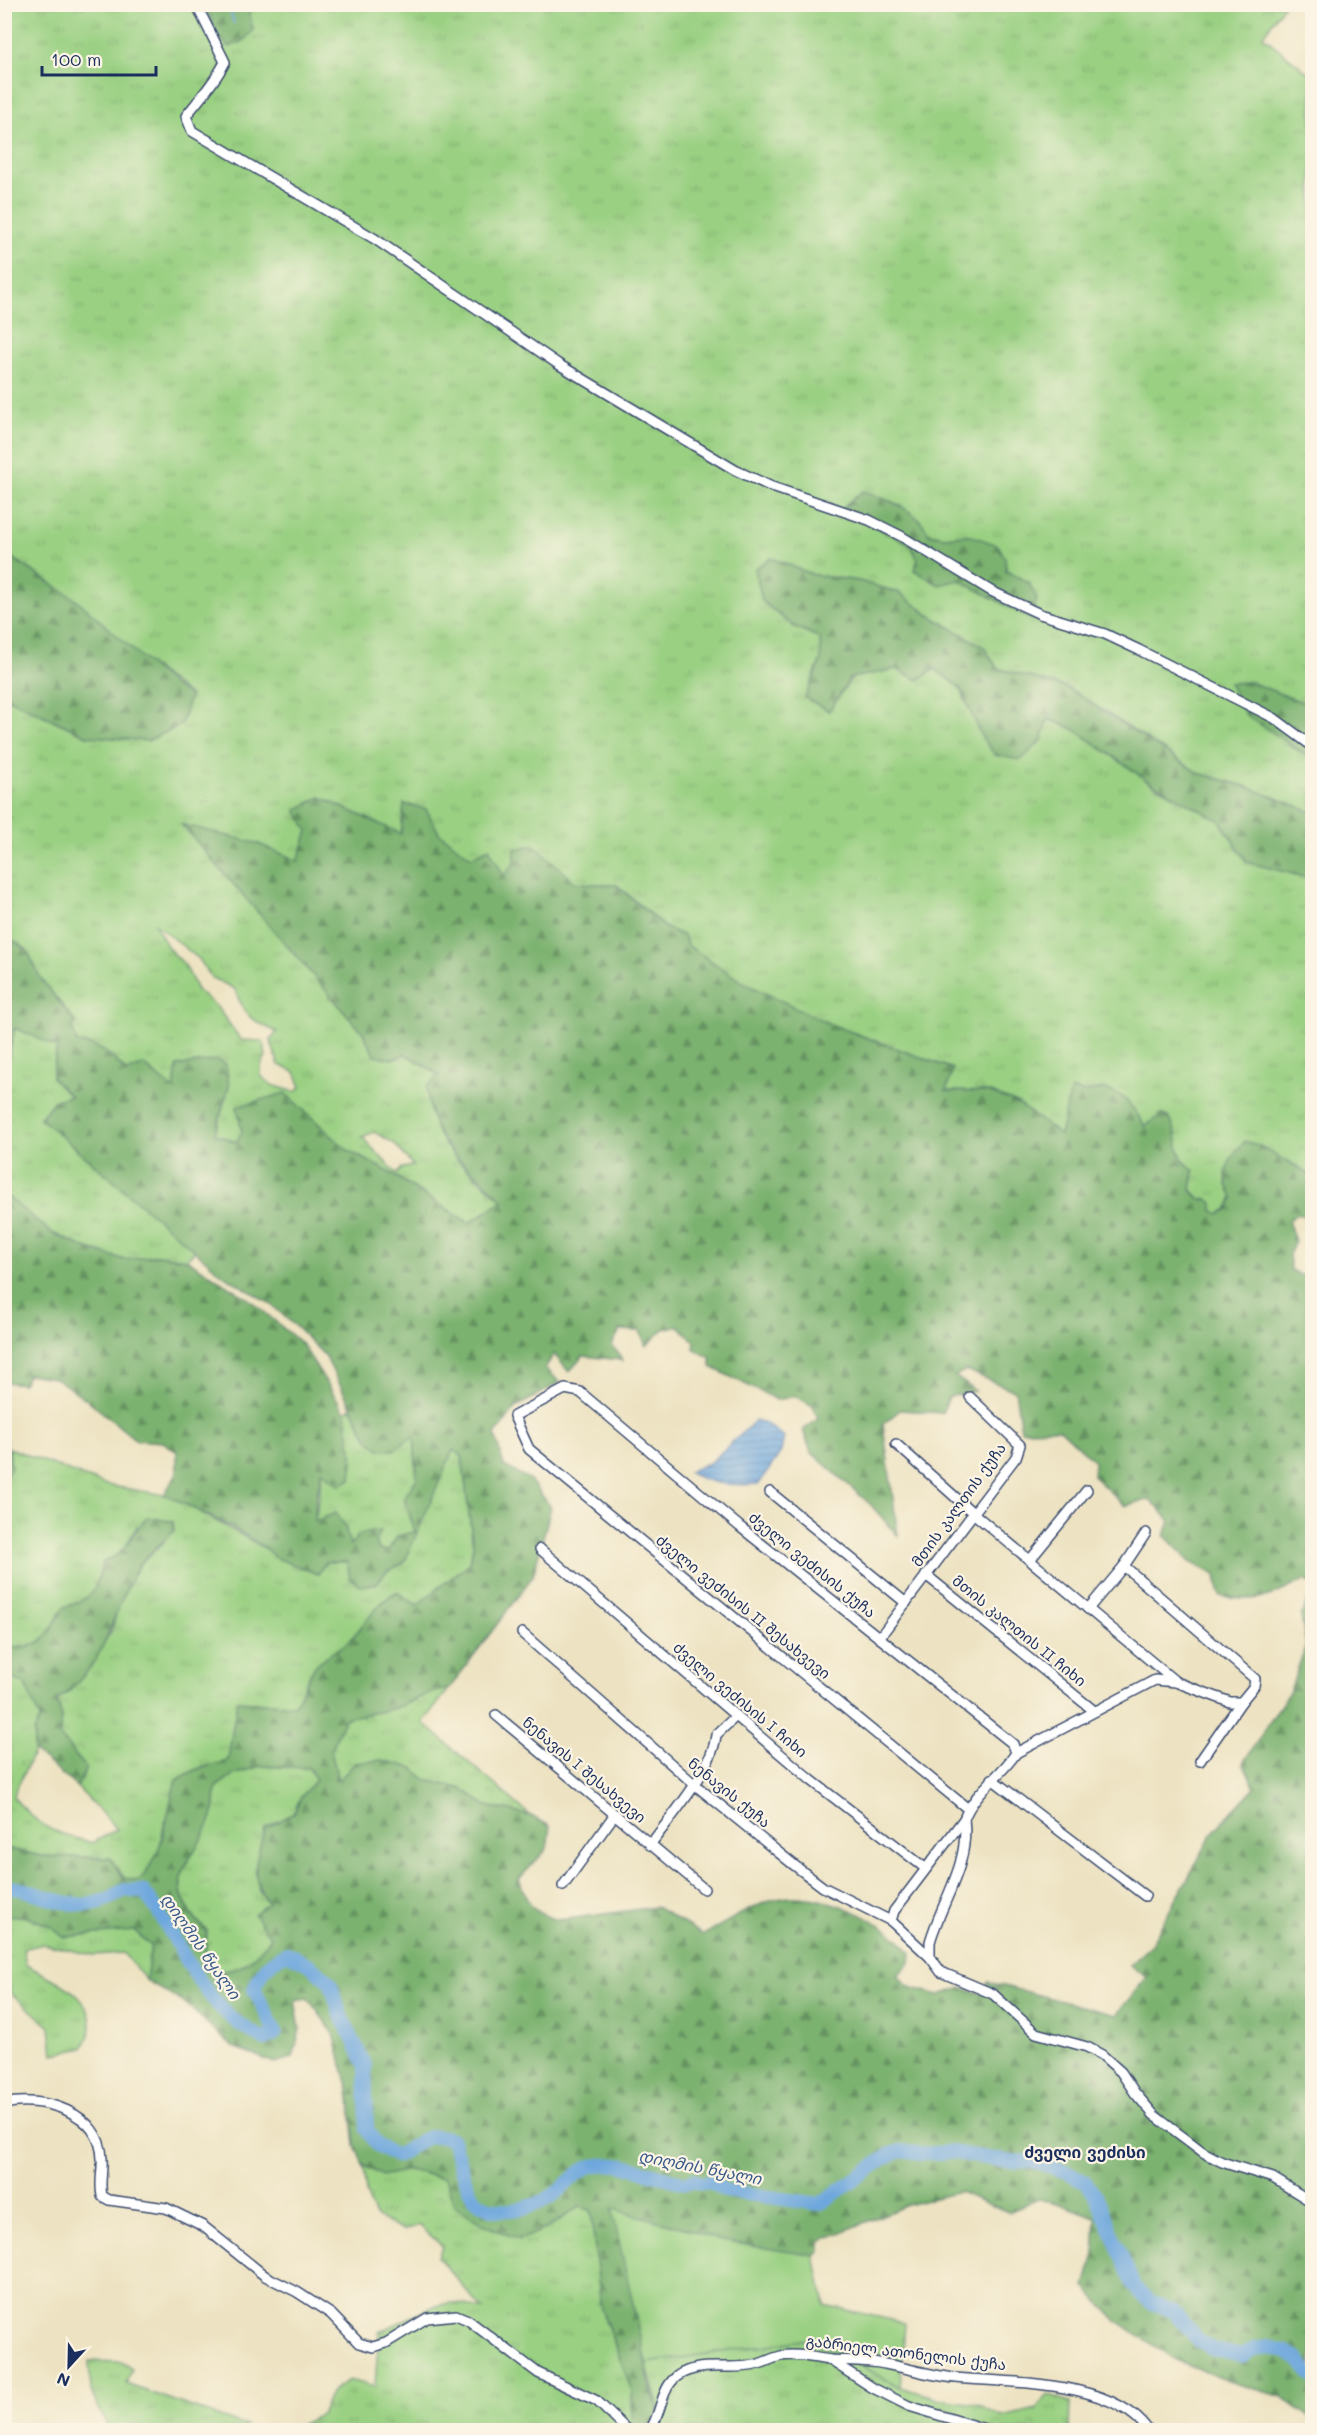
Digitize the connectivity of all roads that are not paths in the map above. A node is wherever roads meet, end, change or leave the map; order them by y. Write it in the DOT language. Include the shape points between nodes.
graph roads {
  1 [pos="195,4"];
  2 [pos="1312,746"];
  3 [pos="970,1397"];
  4 [pos="514,1416"];
  5 [pos="896,1444"];
  6 [pos="1087,1490"];
  7 [pos="770,1492"];
  8 [pos="973,1513"];
  9 [pos="1146,1533"];
  10 [pos="540,1549"];
  11 [pos="1029,1560"];
  12 [pos="1124,1566"];
  13 [pos="926,1575"];
  14 [pos="906,1603"];
  15 [pos="1088,1609"];
  16 [pos="522,1633"];
  17 [pos="879,1638"];
  18 [pos="1176,1682"];
  19 [pos="1241,1702"];
  20 [pos="1093,1710"];
  21 [pos="496,1715"];
  22 [pos="736,1716"];
  23 [pos="1016,1753"];
  24 [pos="1200,1761"];
  25 [pos="992,1779"];
  26 [pos="694,1784"];
  27 [pos="968,1809"];
  28 [pos="615,1814"];
  29 [pos="964,1819"];
  30 [pos="650,1845"];
  31 [pos="925,1868"];
  32 [pos="563,1886"];
  33 [pos="705,1889"];
  34 [pos="1145,1896"];
  35 [pos="891,1921"];
  36 [pos="930,1957"];
  37 [pos="4,2104"];
  38 [pos="1312,2202"];
  39 [pos="831,2360"];
  40 [pos="627,2430"];
  41 [pos="650,2430"];
  42 [pos="988,2430"];
  43 [pos="1148,2430"];
  1 -- 2 [label="street" via="225,62 216,80 186,116 192,131 375,239 558,364 735,470 869,520 991,591 1040,614 1105,634 1139,650 1274,718"];
  3 -- 8 [label="street, მთის კალთის ქუჩა" via="1020,1446 1016,1457"];
  4 -- 17 [label="street, ძველი ვეძისის ქუჩა" via="565,1389 580,1392"];
  4 -- 27 [label="street, ძველი ვეძისის II შესახვევი" via="529,1449"];
  5 -- 8 [label="street"];
  6 -- 11 [label="street"];
  7 -- 14 [label="street"];
  8 -- 11 [label="street"];
  8 -- 13 [label="street, მთის კალთის ქუჩა"];
  9 -- 12 [label="street"];
  10 -- 22 [label="street, ძველი ვეძისის I ჩიხი"];
  11 -- 15 [label="street"];
  12 -- 15 [label="street"];
  12 -- 19 [label="street" via="1255,1679"];
  13 -- 14 [label="street, მთის კალთის ქუჩა"];
  13 -- 20 [label="street, მთის კალთის II ჩიხი"];
  14 -- 17 [label="street, მთის კალთის ქუჩა"];
  15 -- 18 [label="street"];
  16 -- 26 [label="street, ნენავის ქუჩა"];
  17 -- 23 [label="street, ძველი ვეძისის ქუჩა" via="1003,1734"];
  18 -- 19 [label="street" via="1230,1702"];
  18 -- 20 [label="street" via="1155,1680"];
  19 -- 24 [label="street"];
  20 -- 23 [label="street"];
  21 -- 28 [label="street, ნენავის I შესახვევი"];
  22 -- 26 [label="street, ნენავის I შესახვევი" via="716,1735 715,1745"];
  22 -- 31 [label="street, ძველი ვეძისის I ჩიხი"];
  23 -- 25 [label="street"];
  25 -- 27 [label="street"];
  25 -- 34 [label="street"];
  26 -- 30 [label="street, ნენავის I შესახვევი"];
  26 -- 35 [label="street, ნენავის ქუჩა" via="823,1887"];
  27 -- 29 [label="street"];
  28 -- 30 [label="street, ნენავის I შესახვევი"];
  28 -- 32 [label="street"];
  29 -- 31 [label="street"];
  29 -- 36 [label="street" via="963,1857 936,1922"];
  30 -- 33 [label="street"];
  31 -- 35 [label="street"];
  35 -- 36 [label="street, ნენავის ქუჩა"];
  36 -- 38 [label="street" via="941,1972 993,1994 1036,2033 1088,2047 1102,2055 1121,2072 1154,2115 1203,2152 1273,2178"];
  37 -- 40 [label="street" via="32,2100 53,2105 85,2122 97,2140 102,2158 102,2196 166,2208 203,2226 266,2276 331,2314 359,2343 373,2347 428,2318 456,2315 481,2328 538,2373 597,2401"];
  39 -- 41 [label="street, გაბრიელ ათონელის ქუჩა" via="780,2356 754,2366 687,2371 671,2380"];
  39 -- 42 [label="street" via="909,2406"];
  39 -- 43 [label="street, გაბრიელ ათონელის ქუჩა" via="843,2358 956,2378 991,2378 1088,2392 1118,2404"];
}
